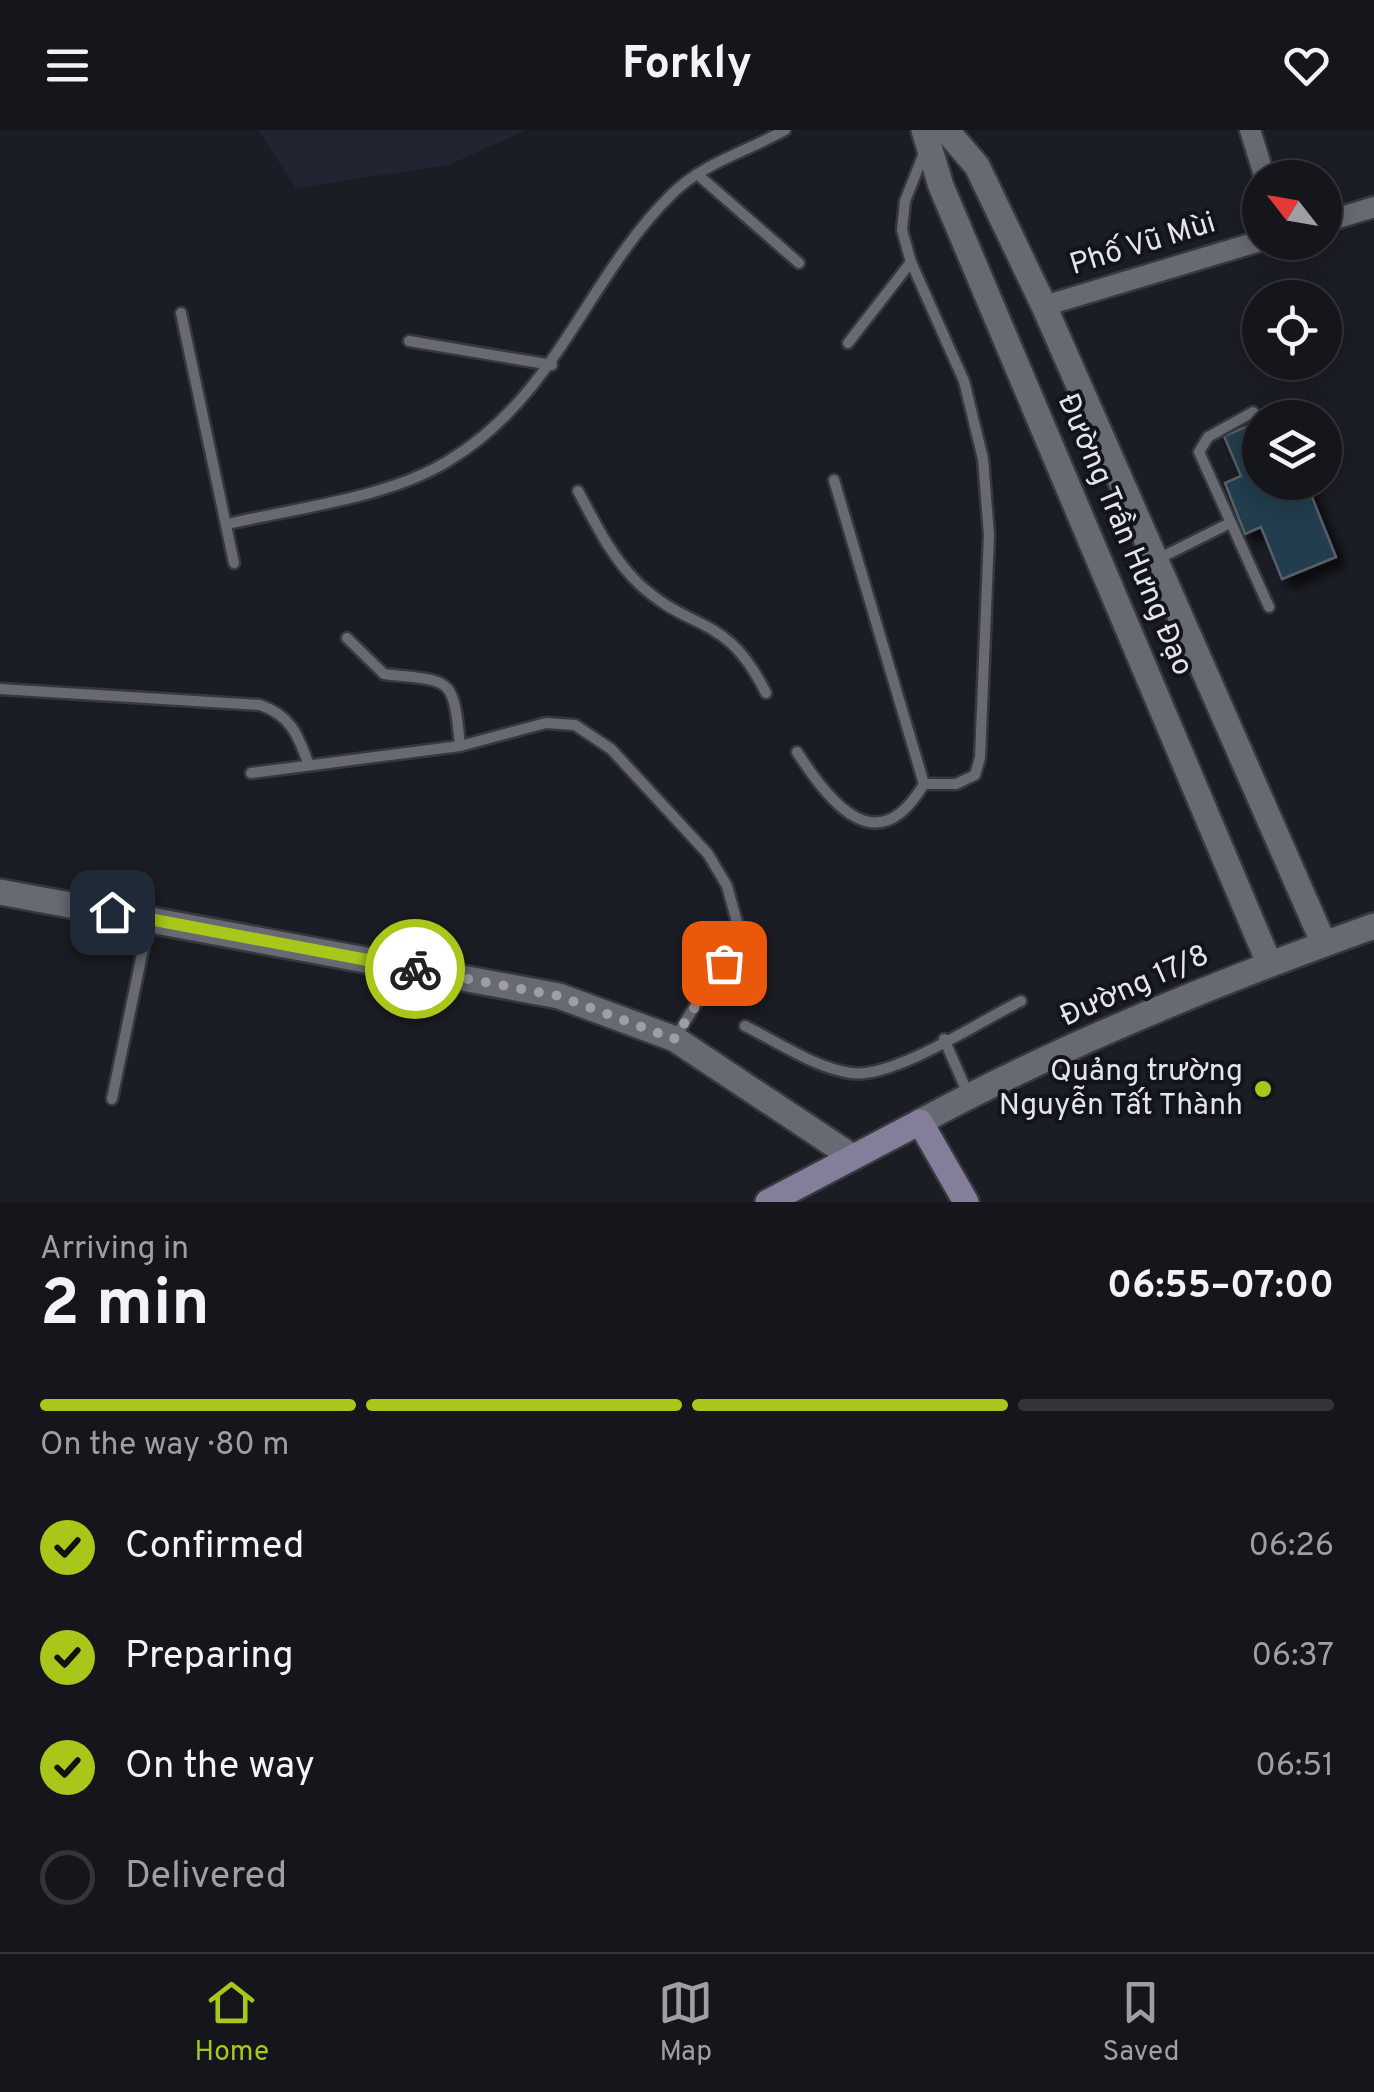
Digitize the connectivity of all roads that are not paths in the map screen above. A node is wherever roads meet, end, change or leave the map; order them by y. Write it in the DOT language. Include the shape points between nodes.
graph roads {
  1 [pos="785,130"];
  2 [pos="1250,130"];
  3 [pos="933,134"];
  4 [pos="1259,160"];
  5 [pos="697,174"];
  6 [pos="1374,207"];
  7 [pos="1342,217"];
  8 [pos="1242,247"];
  9 [pos="911,262"];
  10 [pos="800,263"];
  11 [pos="1044,306"];
  12 [pos="180,313"];
  13 [pos="410,341"];
  14 [pos="848,342"];
  15 [pos="552,365"];
  16 [pos="1242,418"];
  17 [pos="834,480"];
  18 [pos="578,491"];
  19 [pos="228,524"];
  20 [pos="1228,524"];
  21 [pos="1156,560"];
  22 [pos="234,563"];
  23 [pos="1269,607"];
  24 [pos="346,638"];
  25 [pos="0,689"];
  26 [pos="766,693"];
  27 [pos="460,746"];
  28 [pos="796,752"];
  29 [pos="309,765"];
  30 [pos="250,773"];
  31 [pos="924,784"];
  32 [pos="0,892"];
  33 [pos="149,919"];
  34 [pos="1374,926"];
  35 [pos="1324,944"];
  36 [pos="1269,963"];
  37 [pos="1022,1000"];
  38 [pos="745,1026"];
  39 [pos="674,1039"];
  40 [pos="944,1039"];
  41 [pos="968,1096"];
  42 [pos="112,1099"];
  43 [pos="920,1122"];
  44 [pos="851,1156"];
  45 [pos="768,1202"];
  46 [pos="966,1202"];
  1 -- 5 [label="lane"];
  2 -- 4 [label="street"];
  3 -- 9 [label="lane" via="905,201 902,230"];
  3 -- 11 [label="street, Đường Trần Hưng Đạo" via="977,166"];
  3 -- 36 [label="street, Đường Trần Hưng Đạo" via="941,186"];
  5 -- 10 [label="lane"];
  5 -- 15 [label="lane" via="647,222"];
  6 -- 7 [label="street"];
  8 -- 11 [label="street, Phố Vũ Mùi"];
  9 -- 14 [label="lane"];
  9 -- 31 [label="lane" via="964,381 983,459 989,534 980,758 966,780"];
  11 -- 21 [label="street, Đường Trần Hưng Đạo"];
  12 -- 19 [label="lane"];
  13 -- 15 [label="lane"];
  15 -- 19 [label="lane" via="495,430 446,463 404,482"];
  16 -- 20 [label="lane" via="1208,437 1199,452"];
  17 -- 31 [label="lane"];
  18 -- 26 [label="lane" via="638,583 728,636"];
  19 -- 22 [label="lane"];
  20 -- 21 [label="lane"];
  20 -- 23 [label="lane"];
  21 -- 35 [label="street, Đường Trần Hưng Đạo"];
  24 -- 27 [label="lane" via="384,674 427,676 448,687 456,697"];
  25 -- 29 [label="lane" via="260,705 294,726"];
  27 -- 29 [label="lane"];
  27 -- 39 [label="lane" via="546,723 574,725 611,749 708,854 728,886 740,934"];
  28 -- 31 [label="lane" via="840,811 863,821 892,821"];
  29 -- 30 [label="lane"];
  32 -- 33 [label="street"];
  33 -- 39 [label="street" via="559,996"];
  33 -- 42 [label="lane"];
  34 -- 35 [label="street, Đường 17/8"];
  35 -- 36 [label="street, Đường 17/8"];
  36 -- 41 [label="street, Đường 17/8"];
  37 -- 40 [label="lane"];
  38 -- 40 [label="lane" via="854,1074"];
  39 -- 44 [label="street"];
  40 -- 41 [label="lane"];
  41 -- 43 [label="street, Đường 17/8"];
  43 -- 44 [label="main road, Đường 17/8"];
  43 -- 46 [label="main road"];
  44 -- 45 [label="main road, Đường 17/8"];
}
